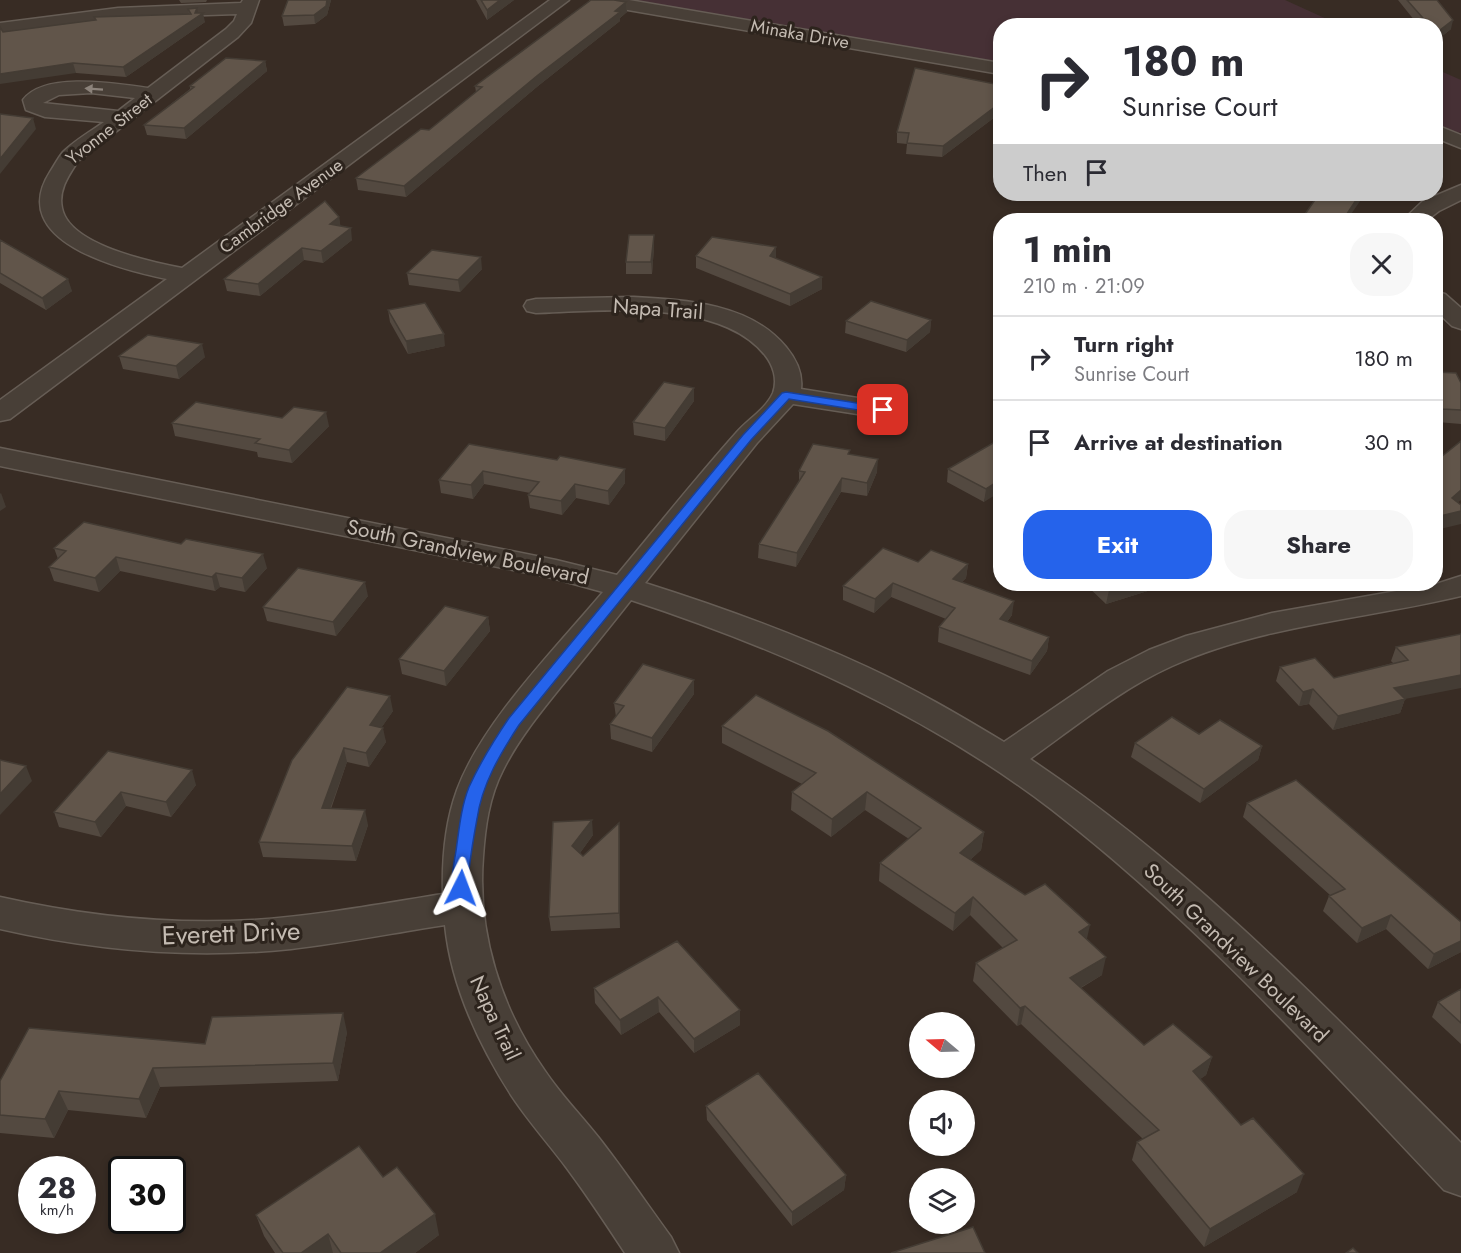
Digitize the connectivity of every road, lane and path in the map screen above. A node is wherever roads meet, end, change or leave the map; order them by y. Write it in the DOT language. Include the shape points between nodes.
graph roads {
  1 [pos="561,0"];
  2 [pos="599,0"];
  3 [pos="35,4"];
  4 [pos="250,4"];
  5 [pos="48,21"];
  6 [pos="0,28"];
  7 [pos="993,68"];
  8 [pos="153,93"];
  9 [pos="122,117"];
  10 [pos="1443,134"];
  11 [pos="1461,142"];
  12 [pos="1461,192"];
  13 [pos="1443,200"];
  14 [pos="1442,201"];
  15 [pos="1422,213"];
  16 [pos="187,276"];
  17 [pos="1443,305"];
  18 [pos="536,306"];
  19 [pos="1461,321"];
  20 [pos="786,395"];
  21 [pos="883,410"];
  22 [pos="0,413"];
  23 [pos="0,457"];
  24 [pos="624,586"];
  25 [pos="1461,586"];
  26 [pos="1443,590"];
  27 [pos="1436,591"];
  28 [pos="1005,759"];
  29 [pos="462,907"];
  30 [pos="0,913"];
  31 [pos="1461,1175"];
  32 [pos="654,1253"];
  1 -- 16 [label="street, Cambridge Avenue"];
  2 -- 7 [label="street, Minaka Drive"];
  3 -- 5 [label="street"];
  4 -- 5 [label="street"];
  4 -- 8 [label="street, Yvonne Street" via="242,23 232,33"];
  5 -- 6 [label="street"];
  8 -- 9 [label="street, Yvonne Street"];
  8 -- 9 [label="street, one-way" via="72,88 51,91 33,100 33,106 45,111"];
  9 -- 16 [label="street, Yvonne Street" via="55,173 47,192 49,209 56,223 70,236 102,254"];
  10 -- 11 [label="street"];
  12 -- 13 [label="street"];
  14 -- 15 [label="street"];
  16 -- 22 [label="street, Cambridge Avenue"];
  17 -- 19 [label="street"];
  18 -- 20 [label="street, Napa Trail" via="670,306 719,314 759,332 777,349 788,371"];
  20 -- 21 [label="street"];
  20 -- 24 [label="street, Napa Trail"];
  23 -- 24 [label="street, South Grandview Boulevard"];
  24 -- 28 [label="street, South Grandview Boulevard" via="735,622 828,661 893,693"];
  24 -- 29 [label="street, Napa Trail" via="497,746 477,788 470,815 461,870"];
  25 -- 26 [label="street"];
  27 -- 28 [label="street" via="1258,626 1161,658 1118,680"];
  28 -- 31 [label="street, South Grandview Boulevard" via="1125,847 1208,919"];
  29 -- 30 [label="street, Everett Drive" via="290,933 216,937 84,930"];
  29 -- 32 [label="street, Napa Trail" via="474,973 488,1011 522,1075"];
}
